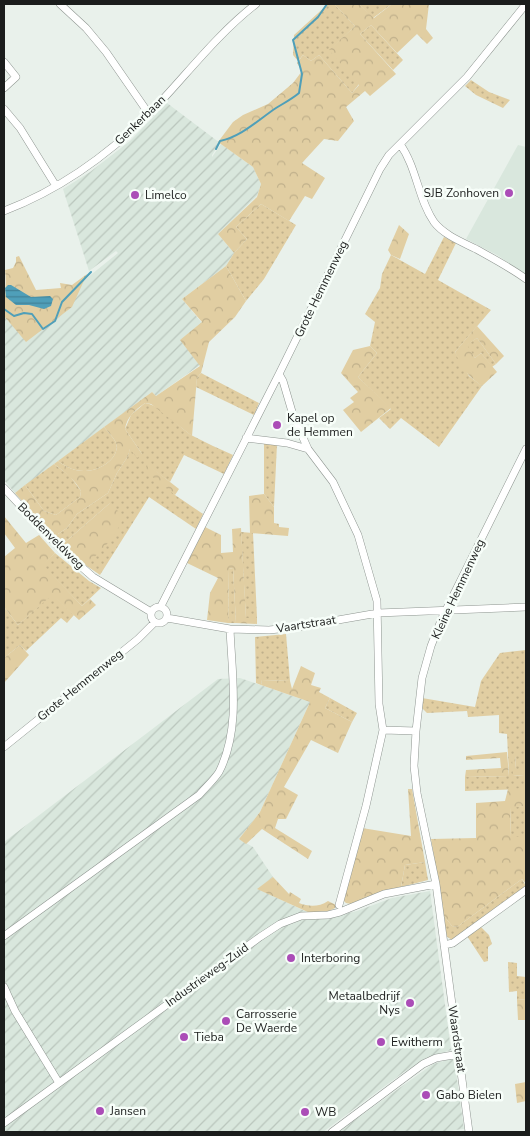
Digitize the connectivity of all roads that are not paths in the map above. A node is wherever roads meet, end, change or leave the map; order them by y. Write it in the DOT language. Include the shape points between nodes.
graph roads {
  1 [pos="60,4"];
  2 [pos="256,4"];
  3 [pos="526,4"];
  4 [pos="4,62"];
  5 [pos="4,88"];
  6 [pos="4,109"];
  7 [pos="150,114"];
  8 [pos="400,144"];
  9 [pos="56,186"];
  10 [pos="4,211"];
  11 [pos="526,279"];
  12 [pos="279,374"];
  13 [pos="246,438"];
  14 [pos="308,449"];
  15 [pos="526,449"];
  16 [pos="4,488"];
  17 [pos="161,606"];
  18 [pos="526,607"];
  19 [pos="445,611"];
  20 [pos="151,612"];
  21 [pos="378,613"];
  22 [pos="167,618"];
  23 [pos="155,622"];
  24 [pos="230,628"];
  25 [pos="383,730"];
  26 [pos="416,731"];
  27 [pos="4,747"];
  28 [pos="436,884"];
  29 [pos="526,890"];
  30 [pos="340,905"];
  31 [pos="4,936"];
  32 [pos="444,945"];
  33 [pos="4,986"];
  34 [pos="459,1054"];
  35 [pos="58,1083"];
  36 [pos="4,1123"];
  37 [pos="332,1132"];
  38 [pos="469,1132"];
  1 -- 7 [label="street" via="106,52"];
  2 -- 7 [label="street, Genkerbaan" via="218,37"];
  3 -- 8 [label="street, Grote Hemmenweg" via="467,77"];
  4 -- 5 [label="street" via="16,77"];
  6 -- 9 [label="street" via="20,128"];
  7 -- 9 [label="street, Genkerbaan" via="97,160"];
  8 -- 11 [label="street" via="411,161 435,224"];
  8 -- 12 [label="street, Grote Hemmenweg" via="380,169"];
  9 -- 10 [label="street, Genkerbaan"];
  12 -- 13 [label="street, Grote Hemmenweg"];
  12 -- 14 [label="street" via="292,415"];
  13 -- 14 [label="street"];
  13 -- 17 [label="street, Grote Hemmenweg"];
  14 -- 21 [label="street" via="332,482 358,535"];
  15 -- 19 [label="street, Kleine Hemmenweg"];
  16 -- 20 [label="street, Boddenveldweg" via="60,548 88,572"];
  17 -- 20 [label="street"];
  17 -- 22 [label="street" via="167,611"];
  18 -- 19 [label="street, Vaartstraat"];
  19 -- 21 [label="street, Vaartstraat"];
  19 -- 26 [label="street, Kleine Hemmenweg" via="422,678"];
  20 -- 23 [label="street"];
  21 -- 24 [label="street, Vaartstraat" via="270,630"];
  21 -- 25 [label="street" via="379,704"];
  22 -- 23 [label="street, Grote Hemmenweg" via="163,622"];
  22 -- 24 [label="street, Vaartstraat"];
  23 -- 27 [label="street, Grote Hemmenweg"];
  24 -- 31 [label="street" via="233,723 228,750 218,774 199,795"];
  25 -- 26 [label="street"];
  25 -- 30 [label="street"];
  26 -- 28 [label="street, Kleine Hemmenweg" via="415,780"];
  28 -- 32 [label="street, Kleine Hemmenweg"];
  28 -- 35 [label="street, Industrieweg-Zuid" via="384,894 340,912 301,916 280,924"];
  29 -- 32 [label="street" via="453,943"];
  32 -- 34 [label="street, Waardstraat"];
  33 -- 35 [label="street" via="15,1011"];
  34 -- 37 [label="street" via="423,1064"];
  34 -- 38 [label="street, Waardstraat"];
  35 -- 36 [label="street, Industrieweg-Zuid"];
}
